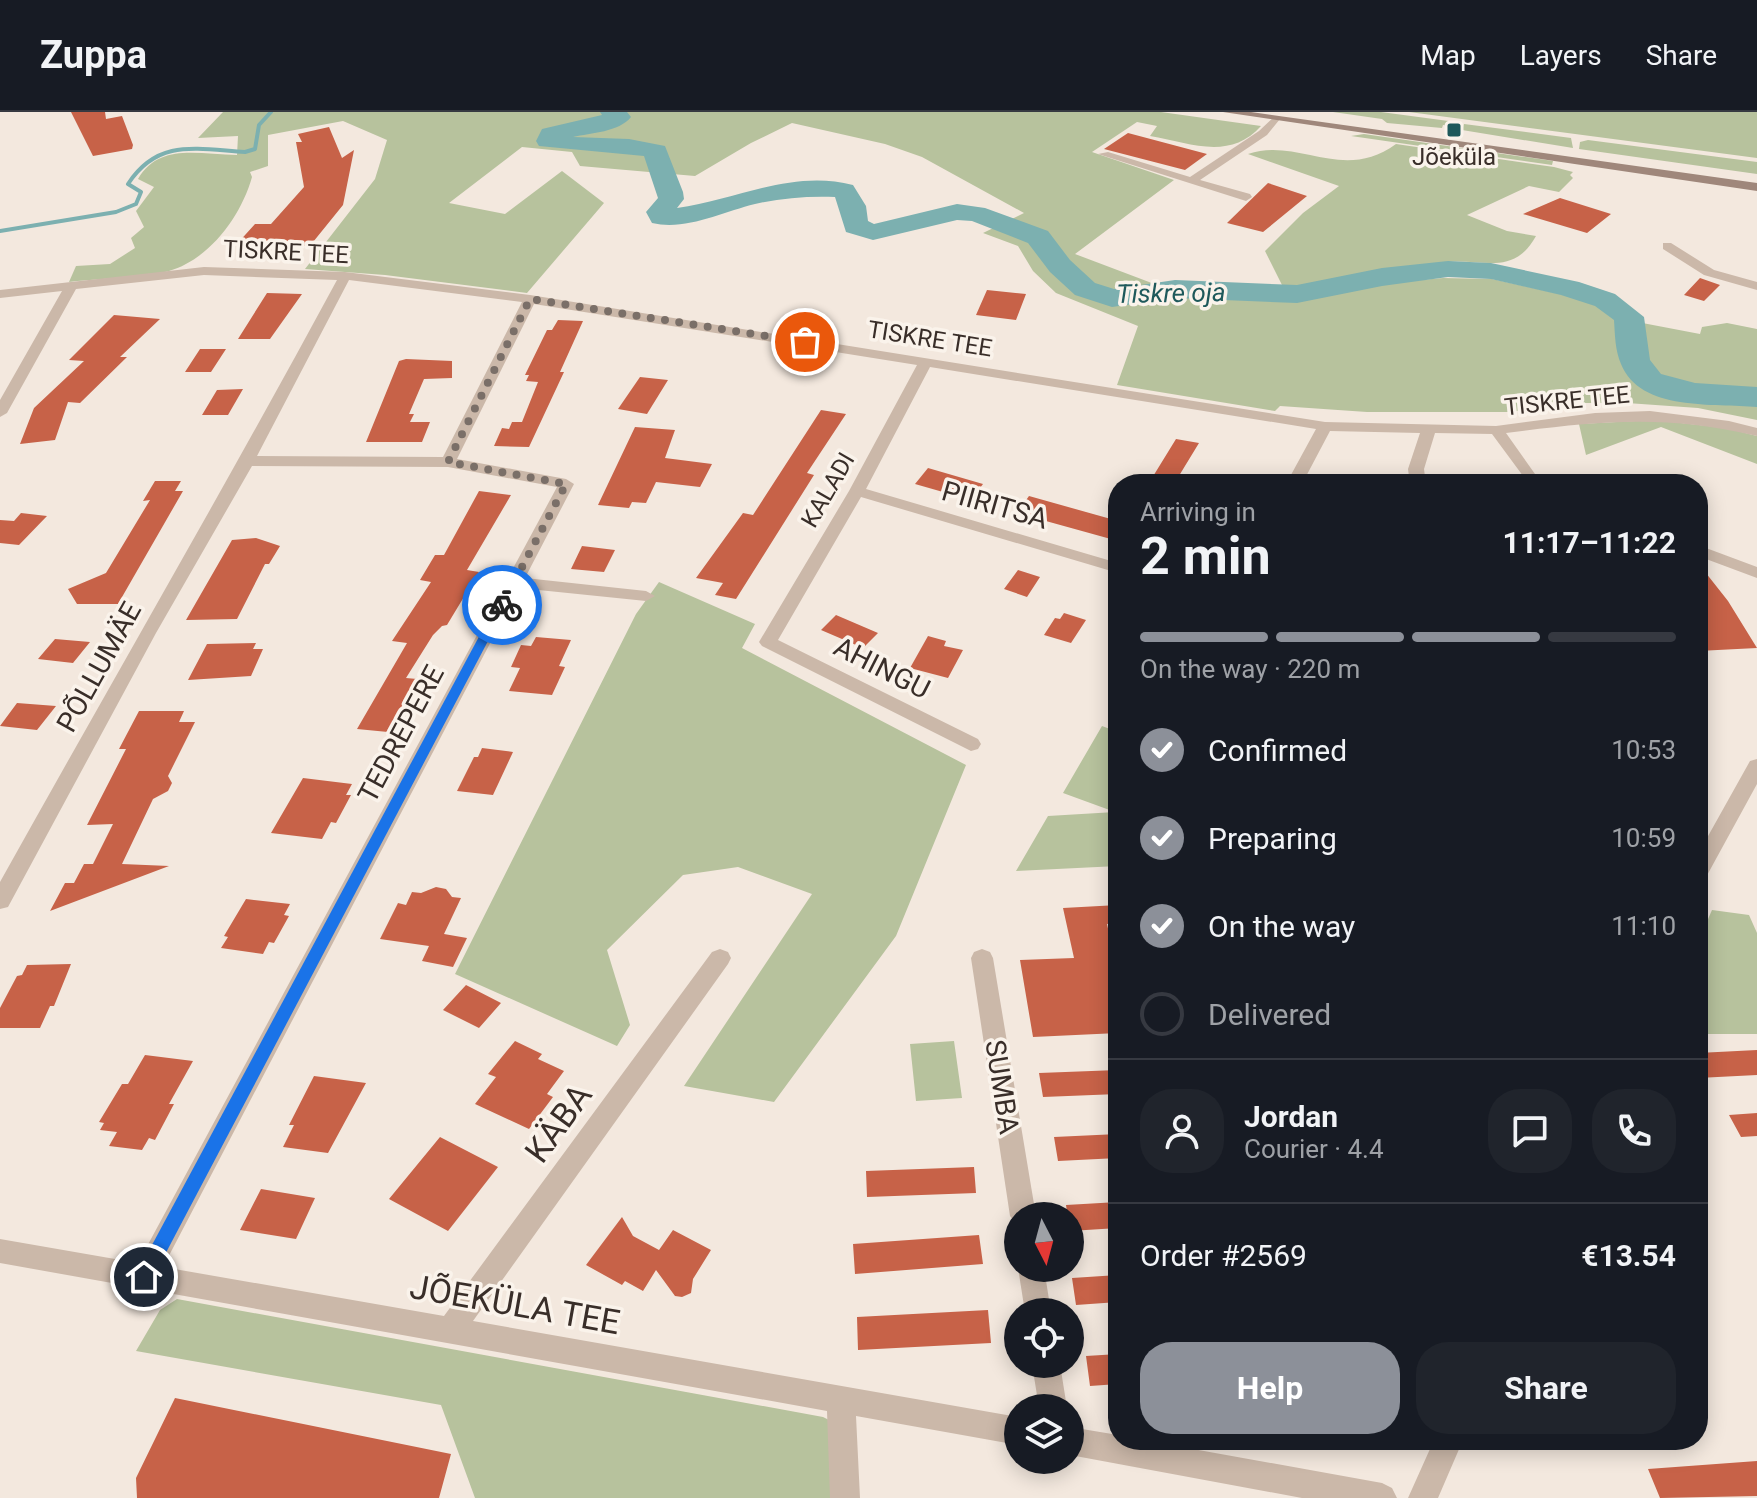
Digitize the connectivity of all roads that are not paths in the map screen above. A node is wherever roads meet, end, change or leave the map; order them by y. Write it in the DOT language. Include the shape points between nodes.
graph roads {
  1 [pos="1228,112"];
  2 [pos="1277,115"];
  3 [pos="1104,154"];
  4 [pos="1757,177"];
  5 [pos="1191,181"];
  6 [pos="1757,187"];
  7 [pos="1246,197"];
  8 [pos="1667,246"];
  9 [pos="345,276"];
  10 [pos="72,285"];
  11 [pos="1757,286"];
  12 [pos="0,294"];
  13 [pos="530,299"];
  14 [pos="927,360"];
  15 [pos="0,413"];
  16 [pos="1325,426"];
  17 [pos="1429,429"];
  18 [pos="1496,430"];
  19 [pos="1757,432"];
  20 [pos="247,461"];
  21 [pos="448,462"];
  22 [pos="1299,474"];
  23 [pos="1417,474"];
  24 [pos="1527,474"];
  25 [pos="857,491"];
  26 [pos="1708,554"];
  27 [pos="1108,565"];
  28 [pos="1757,573"];
  29 [pos="514,582"];
  30 [pos="646,596"];
  31 [pos="768,642"];
  32 [pos="971,744"];
  33 [pos="1757,766"];
  34 [pos="1708,855"];
  35 [pos="0,901"];
  36 [pos="720,958"];
  37 [pos="982,958"];
  38 [pos="1021,1202"];
  39 [pos="0,1251"];
  40 [pos="144,1277"];
  41 [pos="451,1329"];
  42 [pos="841,1398"];
  43 [pos="1004,1428"];
  44 [pos="1084,1444"];
  45 [pos="1108,1448"];
  46 [pos="1119,1450"];
  47 [pos="1445,1450"];
  48 [pos="845,1498"];
  49 [pos="1382,1498"];
  50 [pos="1423,1498"];
  1 -- 2 [label="street"];
  2 -- 4 [label="street"];
  2 -- 5 [label="street" via="1263,133"];
  2 -- 6 [label="street"];
  3 -- 5 [label="street"];
  5 -- 7 [label="street"];
  8 -- 11 [label="street" via="1686,263"];
  9 -- 10 [label="street, TISKRE TEE" via="204,271"];
  9 -- 13 [label="street, TISKRE TEE"];
  9 -- 20 [label="street, PÕLLUMÄE"];
  10 -- 12 [label="street, TISKRE TEE"];
  10 -- 15 [label="street"];
  13 -- 14 [label="street, TISKRE TEE"];
  13 -- 21 [label="street"];
  14 -- 16 [label="street, TISKRE TEE"];
  14 -- 25 [label="street, KALADI"];
  16 -- 17 [label="street, TISKRE TEE"];
  16 -- 22 [label="street"];
  17 -- 18 [label="street, TISKRE TEE"];
  17 -- 23 [label="street"];
  18 -- 19 [label="street, TISKRE TEE" via="1650,415"];
  18 -- 24 [label="street"];
  20 -- 21 [label="street"];
  20 -- 35 [label="street, PÕLLUMÄE"];
  21 -- 29 [label="street, TEDREPERE" via="566,484"];
  25 -- 27 [label="street, PIIRITSA"];
  25 -- 31 [label="street, KALADI"];
  26 -- 28 [label="street"];
  29 -- 30 [label="street"];
  29 -- 40 [label="street, TEDREPERE"];
  31 -- 32 [label="street, AHINGU"];
  33 -- 34 [label="street"];
  36 -- 41 [label="street, KÄBA"];
  37 -- 38 [label="street, SUMBA"];
  39 -- 40 [label="street, JÕEKÜLA TEE"];
  40 -- 41 [label="street, JÕEKÜLA TEE"];
  41 -- 42 [label="street, JÕEKÜLA TEE"];
  42 -- 43 [label="street, JÕEKÜLA TEE"];
  42 -- 48 [label="street"];
  44 -- 45 [label="street"];
  46 -- 49 [label="street"];
  47 -- 50 [label="street"];
}
